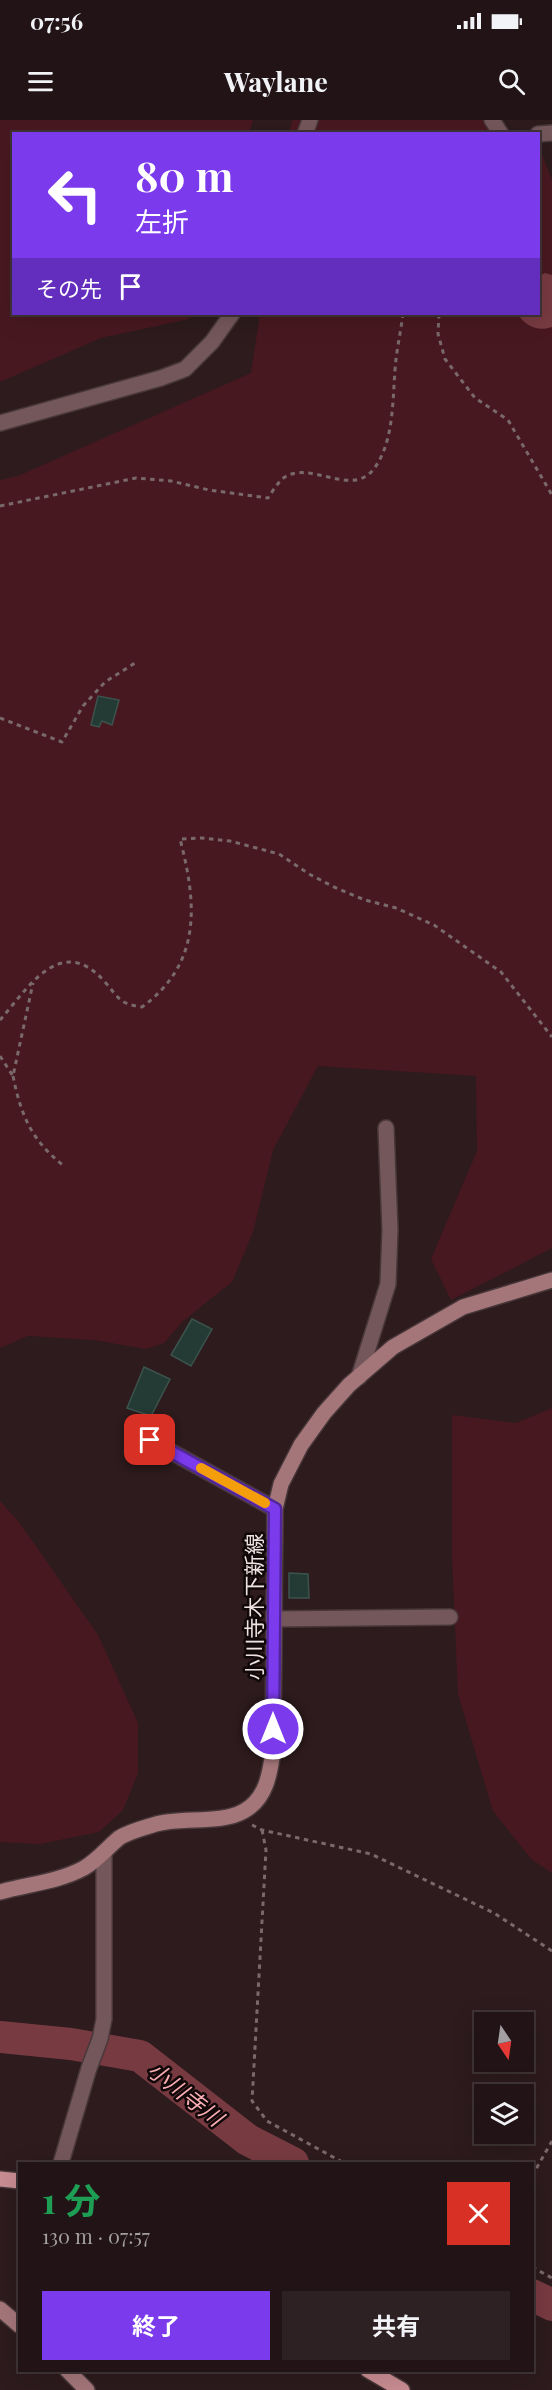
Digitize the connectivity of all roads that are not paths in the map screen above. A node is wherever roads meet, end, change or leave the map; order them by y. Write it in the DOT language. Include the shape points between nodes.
graph roads {
  1 [pos="231,315"];
  2 [pos="0,423"];
  3 [pos="386,1128"];
  4 [pos="552,1280"];
  5 [pos="359,1377"];
  6 [pos="150,1440"];
  7 [pos="275,1509"];
  8 [pos="450,1617"];
  9 [pos="274,1619"];
  10 [pos="104,1854"];
  11 [pos="0,1892"];
  12 [pos="61,2162"];
  13 [pos="0,2179"];
  14 [pos="18,2181"];
  15 [pos="0,2309"];
  16 [pos="18,2324"];
  17 [pos="69,2372"];
  18 [pos="371,2372"];
  19 [pos="87,2390"];
  20 [pos="402,2390"];
  1 -- 2 [label="street" via="185,369"];
  3 -- 5 [label="street" via="388,1284"];
  4 -- 5 [label="main road, 小川寺木下新線" via="463,1307 393,1347"];
  5 -- 7 [label="main road, 小川寺木下新線" via="324,1413 301,1445 281,1484"];
  6 -- 7 [label="street"];
  7 -- 9 [label="main road, 小川寺木下新線"];
  8 -- 9 [label="street"];
  9 -- 10 [label="main road, 小川寺木下新線" via="273,1751 270,1775 261,1796 245,1811 232,1816 157,1824 120,1837"];
  10 -- 11 [label="main road, 小川寺木下新線" via="63,1878"];
  10 -- 12 [label="street" via="104,2019"];
  13 -- 14 [label="main road"];
  15 -- 16 [label="main road"];
  17 -- 19 [label="main road"];
  18 -- 20 [label="main road"];
}
